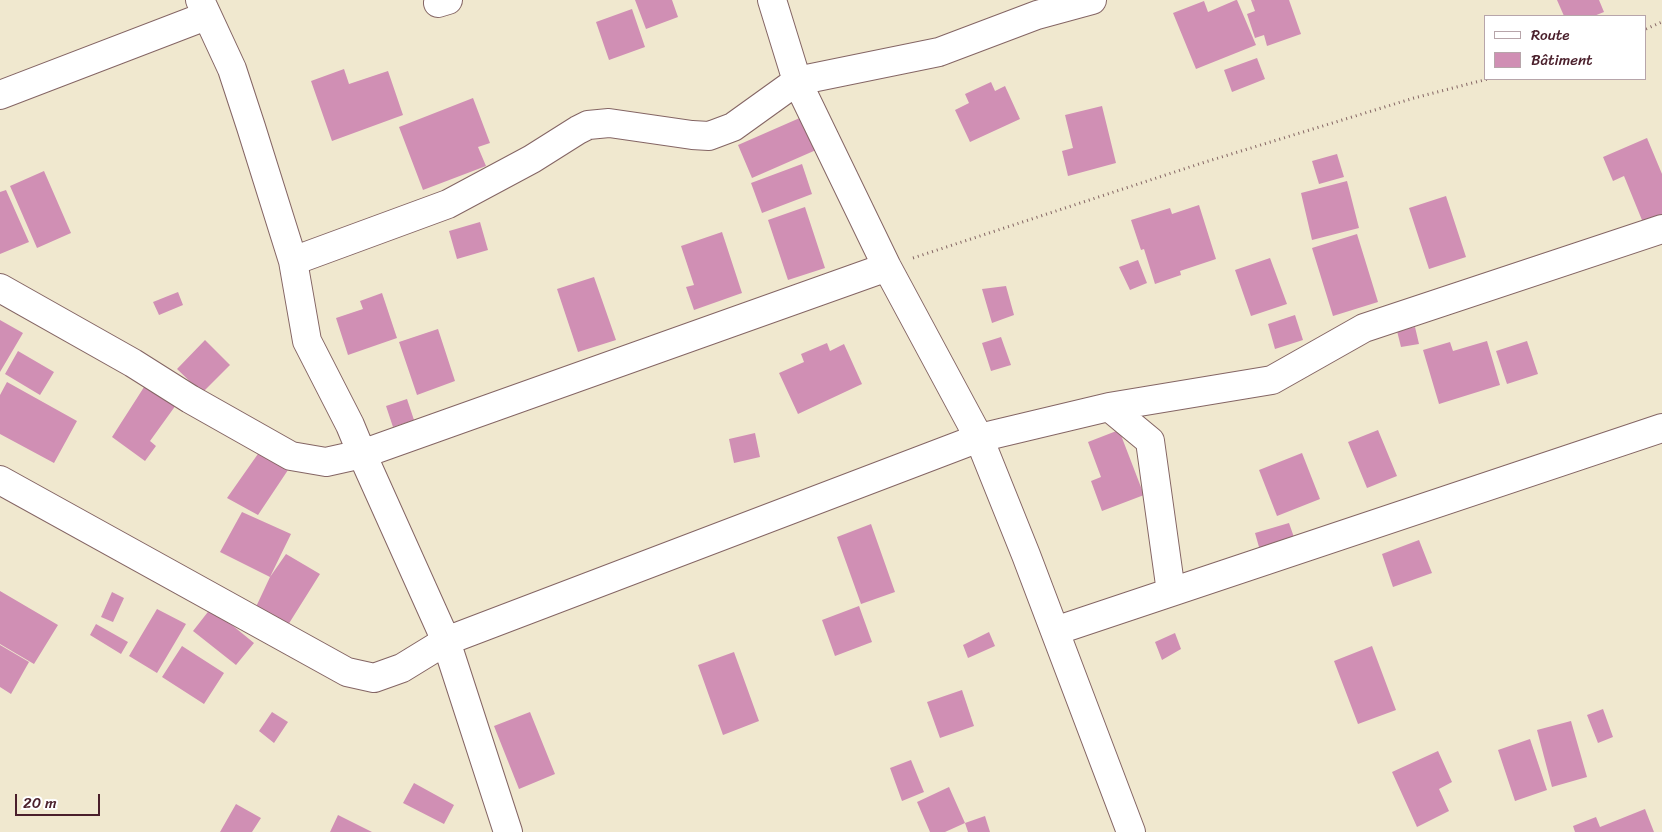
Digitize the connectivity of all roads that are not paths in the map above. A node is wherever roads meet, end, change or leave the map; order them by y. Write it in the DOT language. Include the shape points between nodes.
graph roads {
  1 [pos="772,0"];
  2 [pos="1092,0"];
  3 [pos="203,8"];
  4 [pos="797,81"];
  5 [pos="0,95"];
  6 [pos="1662,229"];
  7 [pos="293,261"];
  8 [pos="887,267"];
  9 [pos="0,288"];
  10 [pos="1109,407"];
  11 [pos="1662,428"];
  12 [pos="979,438"];
  13 [pos="362,454"];
  14 [pos="0,480"];
  15 [pos="1171,592"];
  16 [pos="1055,631"];
  17 [pos="446,641"];
  18 [pos="1123,830"];
  19 [pos="508,832"];
  1 -- 4 [label="street"];
  2 -- 4 [label="street" via="1037,15 939,52"];
  3 -- 5 [label="street"];
  3 -- 7 [label="street" via="232,69"];
  4 -- 7 [label="street" via="733,127 709,136 609,123 588,125 448,204"];
  4 -- 8 [label="street"];
  6 -- 10 [label="street" via="1364,328 1272,380"];
  7 -- 13 [label="street" via="307,341"];
  8 -- 12 [label="street"];
  8 -- 13 [label="street"];
  9 -- 13 [label="street" via="291,456 326,462"];
  10 -- 12 [label="street"];
  10 -- 15 [label="street" via="1150,441"];
  11 -- 15 [label="street"];
  12 -- 16 [label="street"];
  12 -- 17 [label="street"];
  13 -- 17 [label="street"];
  14 -- 17 [label="street" via="347,672 374,678 402,668"];
  15 -- 16 [label="street"];
  16 -- 18 [label="street"];
  17 -- 19 [label="street"];
}
